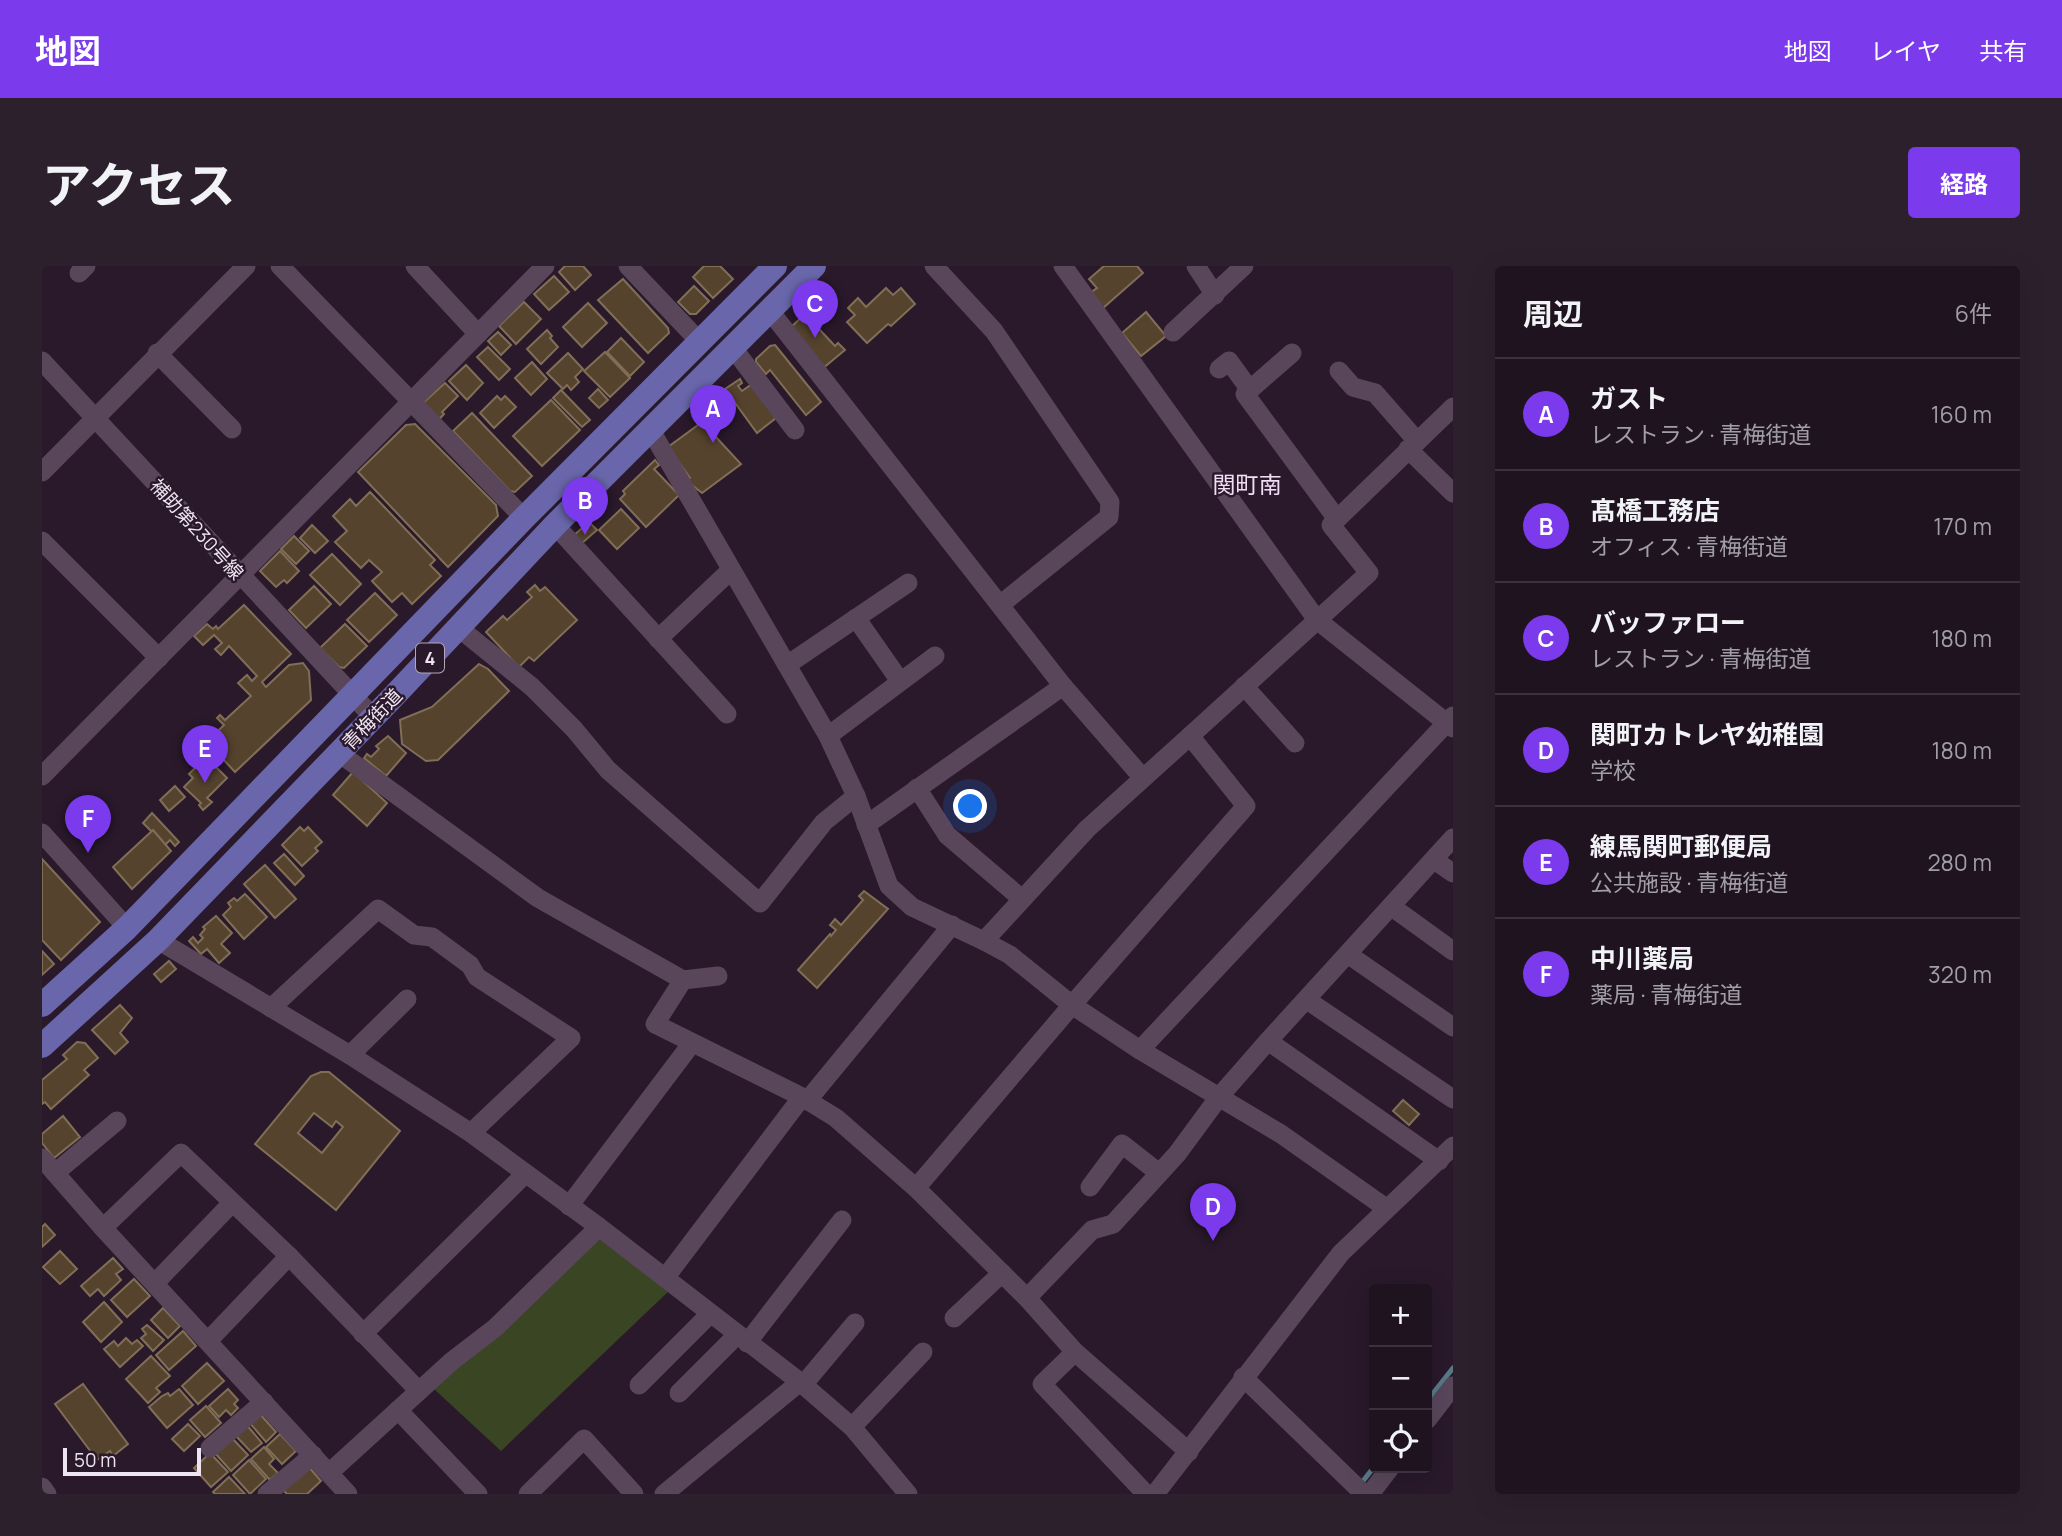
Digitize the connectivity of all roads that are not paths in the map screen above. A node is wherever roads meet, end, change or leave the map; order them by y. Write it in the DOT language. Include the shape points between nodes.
graph roads {
  1 [pos="246,266"];
  2 [pos="280,266"];
  3 [pos="415,266"];
  4 [pos="545,266"];
  5 [pos="628,266"];
  6 [pos="775,266"];
  7 [pos="814,266"];
  8 [pos="934,266"];
  9 [pos="1063,266"];
  10 [pos="1196,266"];
  11 [pos="1244,266"];
  12 [pos="1214,295"];
  13 [pos="770,312"];
  14 [pos="1173,332"];
  15 [pos="478,334"];
  16 [pos="700,342"];
  17 [pos="733,348"];
  18 [pos="1292,353"];
  19 [pos="158,354"];
  20 [pos="42,361"];
  21 [pos="1219,369"];
  22 [pos="1339,371"];
  23 [pos="1250,390"];
  24 [pos="411,402"];
  25 [pos="1453,407"];
  26 [pos="95,417"];
  27 [pos="232,429"];
  28 [pos="650,429"];
  29 [pos="795,430"];
  30 [pos="1413,445"];
  31 [pos="42,472"];
  32 [pos="1453,493"];
  33 [pos="524,518"];
  34 [pos="1337,519"];
  35 [pos="555,525"];
  36 [pos="42,541"];
  37 [pos="732,569"];
  38 [pos="240,576"];
  39 [pos="908,583"];
  40 [pos="1000,605"];
  41 [pos="856,618"];
  42 [pos="1317,620"];
  43 [pos="459,628"];
  44 [pos="658,639"];
  45 [pos="934,656"];
  46 [pos="159,658"];
  47 [pos="787,665"];
  48 [pos="900,681"];
  49 [pos="1063,686"];
  50 [pos="1244,686"];
  51 [pos="352,696"];
  52 [pos="727,714"];
  53 [pos="373,717"];
  54 [pos="1451,722"];
  55 [pos="828,736"];
  56 [pos="1190,736"];
  57 [pos="1295,743"];
  58 [pos="339,753"];
  59 [pos="42,776"];
  60 [pos="1142,778"];
  61 [pos="917,788"];
  62 [pos="856,796"];
  63 [pos="866,825"];
  64 [pos="42,833"];
  65 [pos="1453,838"];
  66 [pos="1434,860"];
  67 [pos="1453,873"];
  68 [pos="1022,899"];
  69 [pos="1392,907"];
  70 [pos="952,925"];
  71 [pos="127,928"];
  72 [pos="158,940"];
  73 [pos="984,941"];
  74 [pos="1453,951"];
  75 [pos="1349,955"];
  76 [pos="718,976"];
  77 [pos="683,980"];
  78 [pos="407,999"];
  79 [pos="1307,1000"];
  80 [pos="42,1005"];
  81 [pos="1072,1005"];
  82 [pos="271,1008"];
  83 [pos="1453,1027"];
  84 [pos="1268,1041"];
  85 [pos="692,1043"];
  86 [pos="42,1046"];
  87 [pos="1140,1049"];
  88 [pos="350,1055"];
  89 [pos="1219,1097"];
  90 [pos="805,1099"];
  91 [pos="1453,1099"];
  92 [pos="117,1121"];
  93 [pos="471,1133"];
  94 [pos="1449,1153"];
  95 [pos="48,1165"];
  96 [pos="1159,1173"];
  97 [pos="525,1174"];
  98 [pos="1090,1187"];
  99 [pos="916,1188"];
  100 [pos="232,1203"];
  101 [pos="569,1206"];
  102 [pos="1386,1208"];
  103 [pos="842,1220"];
  104 [pos="103,1227"];
  105 [pos="599,1227"];
  106 [pos="289,1256"];
  107 [pos="1002,1273"];
  108 [pos="665,1278"];
  109 [pos="155,1283"];
  110 [pos="1027,1298"];
  111 [pos="710,1314"];
  112 [pos="954,1318"];
  113 [pos="855,1323"];
  114 [pos="363,1334"];
  115 [pos="742,1339"];
  116 [pos="208,1341"];
  117 [pos="923,1352"];
  118 [pos="1075,1352"];
  119 [pos="1244,1377"];
  120 [pos="802,1384"];
  121 [pos="639,1385"];
  122 [pos="1453,1386"];
  123 [pos="419,1391"];
  124 [pos="680,1393"];
  125 [pos="264,1402"];
  126 [pos="398,1410"];
  127 [pos="1432,1413"];
  128 [pos="852,1427"];
  129 [pos="211,1448"];
  130 [pos="1189,1452"];
  131 [pos="313,1455"];
  132 [pos="329,1473"];
  133 [pos="1386,1473"];
  134 [pos="42,1487"];
  135 [pos="47,1494"];
  136 [pos="267,1494"];
  137 [pos="348,1494"];
  138 [pos="478,1494"];
  139 [pos="528,1494"];
  140 [pos="634,1494"];
  141 [pos="664,1494"];
  142 [pos="908,1494"];
  143 [pos="1146,1494"];
  144 [pos="1155,1494"];
  145 [pos="1364,1494"];
  146 [pos="1370,1494"];
  1 -- 19 [label="street"];
  2 -- 24 [label="street"];
  3 -- 15 [label="street"];
  4 -- 15 [label="street"];
  5 -- 16 [label="street"];
  6 -- 16 [label="main road, 青梅街道 / 4"];
  7 -- 13 [label="main road, 青梅街道 / 4"];
  8 -- 40 [label="street" via="993,331 1110,502 1109,517"];
  9 -- 42 [label="street"];
  10 -- 12 [label="street"];
  11 -- 12 [label="street"];
  12 -- 14 [label="street"];
  13 -- 17 [label="main road, 青梅街道 / 4"];
  13 -- 40 [label="street"];
  15 -- 24 [label="street"];
  16 -- 33 [label="main road, 青梅街道 / 4"];
  17 -- 28 [label="main road, 青梅街道 / 4"];
  17 -- 29 [label="street"];
  18 -- 23 [label="street"];
  19 -- 26 [label="street"];
  19 -- 27 [label="street"];
  20 -- 26 [label="street, 補助第230号線"];
  21 -- 23 [label="street" via="1229,361"];
  22 -- 30 [label="street" via="1353,387 1375,393"];
  23 -- 34 [label="street" via="1245,394"];
  24 -- 33 [label="street"];
  24 -- 38 [label="street"];
  25 -- 30 [label="street"];
  26 -- 31 [label="street"];
  26 -- 38 [label="street, 補助第230号線"];
  28 -- 35 [label="main road, 青梅街道 / 4"];
  28 -- 37 [label="street"];
  30 -- 32 [label="street"];
  30 -- 34 [label="street"];
  33 -- 51 [label="main road, 青梅街道 / 4"];
  34 -- 42 [label="street" via="1331,525 1369,573"];
  35 -- 43 [label="main road, 青梅街道 / 4"];
  35 -- 44 [label="street"];
  36 -- 46 [label="street"];
  37 -- 44 [label="street"];
  37 -- 47 [label="street"];
  38 -- 46 [label="street"];
  38 -- 51 [label="street, 補助第230号線"];
  39 -- 41 [label="street"];
  40 -- 49 [label="street"];
  41 -- 47 [label="street"];
  41 -- 48 [label="street"];
  42 -- 50 [label="street"];
  42 -- 54 [label="street"];
  43 -- 53 [label="main road, 青梅街道 / 4"];
  43 -- 62 [label="street" via="532,687 608,770 760,903 824,822"];
  44 -- 52 [label="street"];
  45 -- 48 [label="street"];
  46 -- 59 [label="street"];
  47 -- 55 [label="street"];
  48 -- 55 [label="street"];
  49 -- 60 [label="street"];
  49 -- 61 [label="street"];
  50 -- 56 [label="street"];
  50 -- 57 [label="street"];
  51 -- 53 [label="street, 補助第230号線"];
  51 -- 71 [label="main road, 青梅街道 / 4"];
  53 -- 58 [label="main road, 青梅街道 / 4"];
  54 -- 87 [label="street"];
  55 -- 62 [label="street"];
  56 -- 60 [label="street"];
  56 -- 81 [label="street" via="1246,806"];
  58 -- 72 [label="main road, 青梅街道 / 4"];
  58 -- 77 [label="street" via="538,898"];
  60 -- 68 [label="street"];
  61 -- 63 [label="street"];
  61 -- 68 [label="street" via="947,835"];
  62 -- 63 [label="street"];
  63 -- 70 [label="street" via="888,886 912,906"];
  64 -- 71 [label="street"];
  65 -- 66 [label="street"];
  66 -- 67 [label="street"];
  66 -- 69 [label="street"];
  68 -- 73 [label="street"];
  69 -- 74 [label="street"];
  69 -- 75 [label="street"];
  70 -- 73 [label="street"];
  70 -- 90 [label="street"];
  71 -- 80 [label="main road, 青梅街道 / 4"];
  72 -- 82 [label="street"];
  72 -- 86 [label="main road, 青梅街道 / 4"];
  73 -- 81 [label="street"];
  75 -- 79 [label="street"];
  75 -- 83 [label="street"];
  76 -- 77 [label="street"];
  77 -- 85 [label="street" via="655,1024"];
  78 -- 88 [label="street"];
  79 -- 84 [label="street"];
  79 -- 91 [label="street"];
  81 -- 87 [label="street"];
  81 -- 99 [label="street"];
  82 -- 88 [label="street"];
  82 -- 93 [label="street" via="378,909 414,935 432,937 470,965 477,977 571,1038"];
  84 -- 89 [label="street"];
  84 -- 94 [label="street"];
  85 -- 90 [label="street"];
  85 -- 101 [label="street"];
  87 -- 89 [label="street"];
  88 -- 93 [label="street"];
  89 -- 96 [label="street"];
  89 -- 102 [label="street" via="1281,1134"];
  90 -- 99 [label="street" via="836,1118"];
  90 -- 108 [label="street"];
  92 -- 95 [label="street"];
  93 -- 97 [label="street"];
  94 -- 102 [label="street"];
  95 -- 104 [label="street"];
  96 -- 98 [label="street" via="1122,1144"];
  96 -- 110 [label="street" via="1113,1224 1092,1230"];
  97 -- 101 [label="street"];
  97 -- 114 [label="street"];
  99 -- 107 [label="street"];
  100 -- 104 [label="street" via="181,1153"];
  100 -- 106 [label="street"];
  100 -- 109 [label="street"];
  101 -- 105 [label="street"];
  102 -- 119 [label="street" via="1341,1253"];
  103 -- 115 [label="street"];
  104 -- 109 [label="street"];
  105 -- 108 [label="street"];
  105 -- 123 [label="street" via="495,1328"];
  106 -- 114 [label="street"];
  106 -- 116 [label="street"];
  107 -- 110 [label="street"];
  107 -- 112 [label="street"];
  108 -- 111 [label="street"];
  109 -- 116 [label="street"];
  110 -- 118 [label="street"];
  111 -- 115 [label="street"];
  111 -- 121 [label="street"];
  113 -- 120 [label="street"];
  114 -- 123 [label="street"];
  115 -- 120 [label="street"];
  115 -- 124 [label="street"];
  116 -- 125 [label="street"];
  117 -- 128 [label="street"];
  118 -- 130 [label="street"];
  118 -- 143 [label="street" via="1042,1384"];
  119 -- 130 [label="street"];
  119 -- 145 [label="street"];
  120 -- 128 [label="street"];
  120 -- 141 [label="street"];
  122 -- 127 [label="street"];
  123 -- 126 [label="street"];
  125 -- 129 [label="street"];
  125 -- 131 [label="street"];
  126 -- 132 [label="street"];
  126 -- 138 [label="street"];
  128 -- 142 [label="street"];
  130 -- 144 [label="street"];
  131 -- 132 [label="street"];
  131 -- 136 [label="street"];
  132 -- 137 [label="street"];
  133 -- 146 [label="street"];
  134 -- 135 [label="street"];
  139 -- 140 [label="street" via="584,1439"];
}
